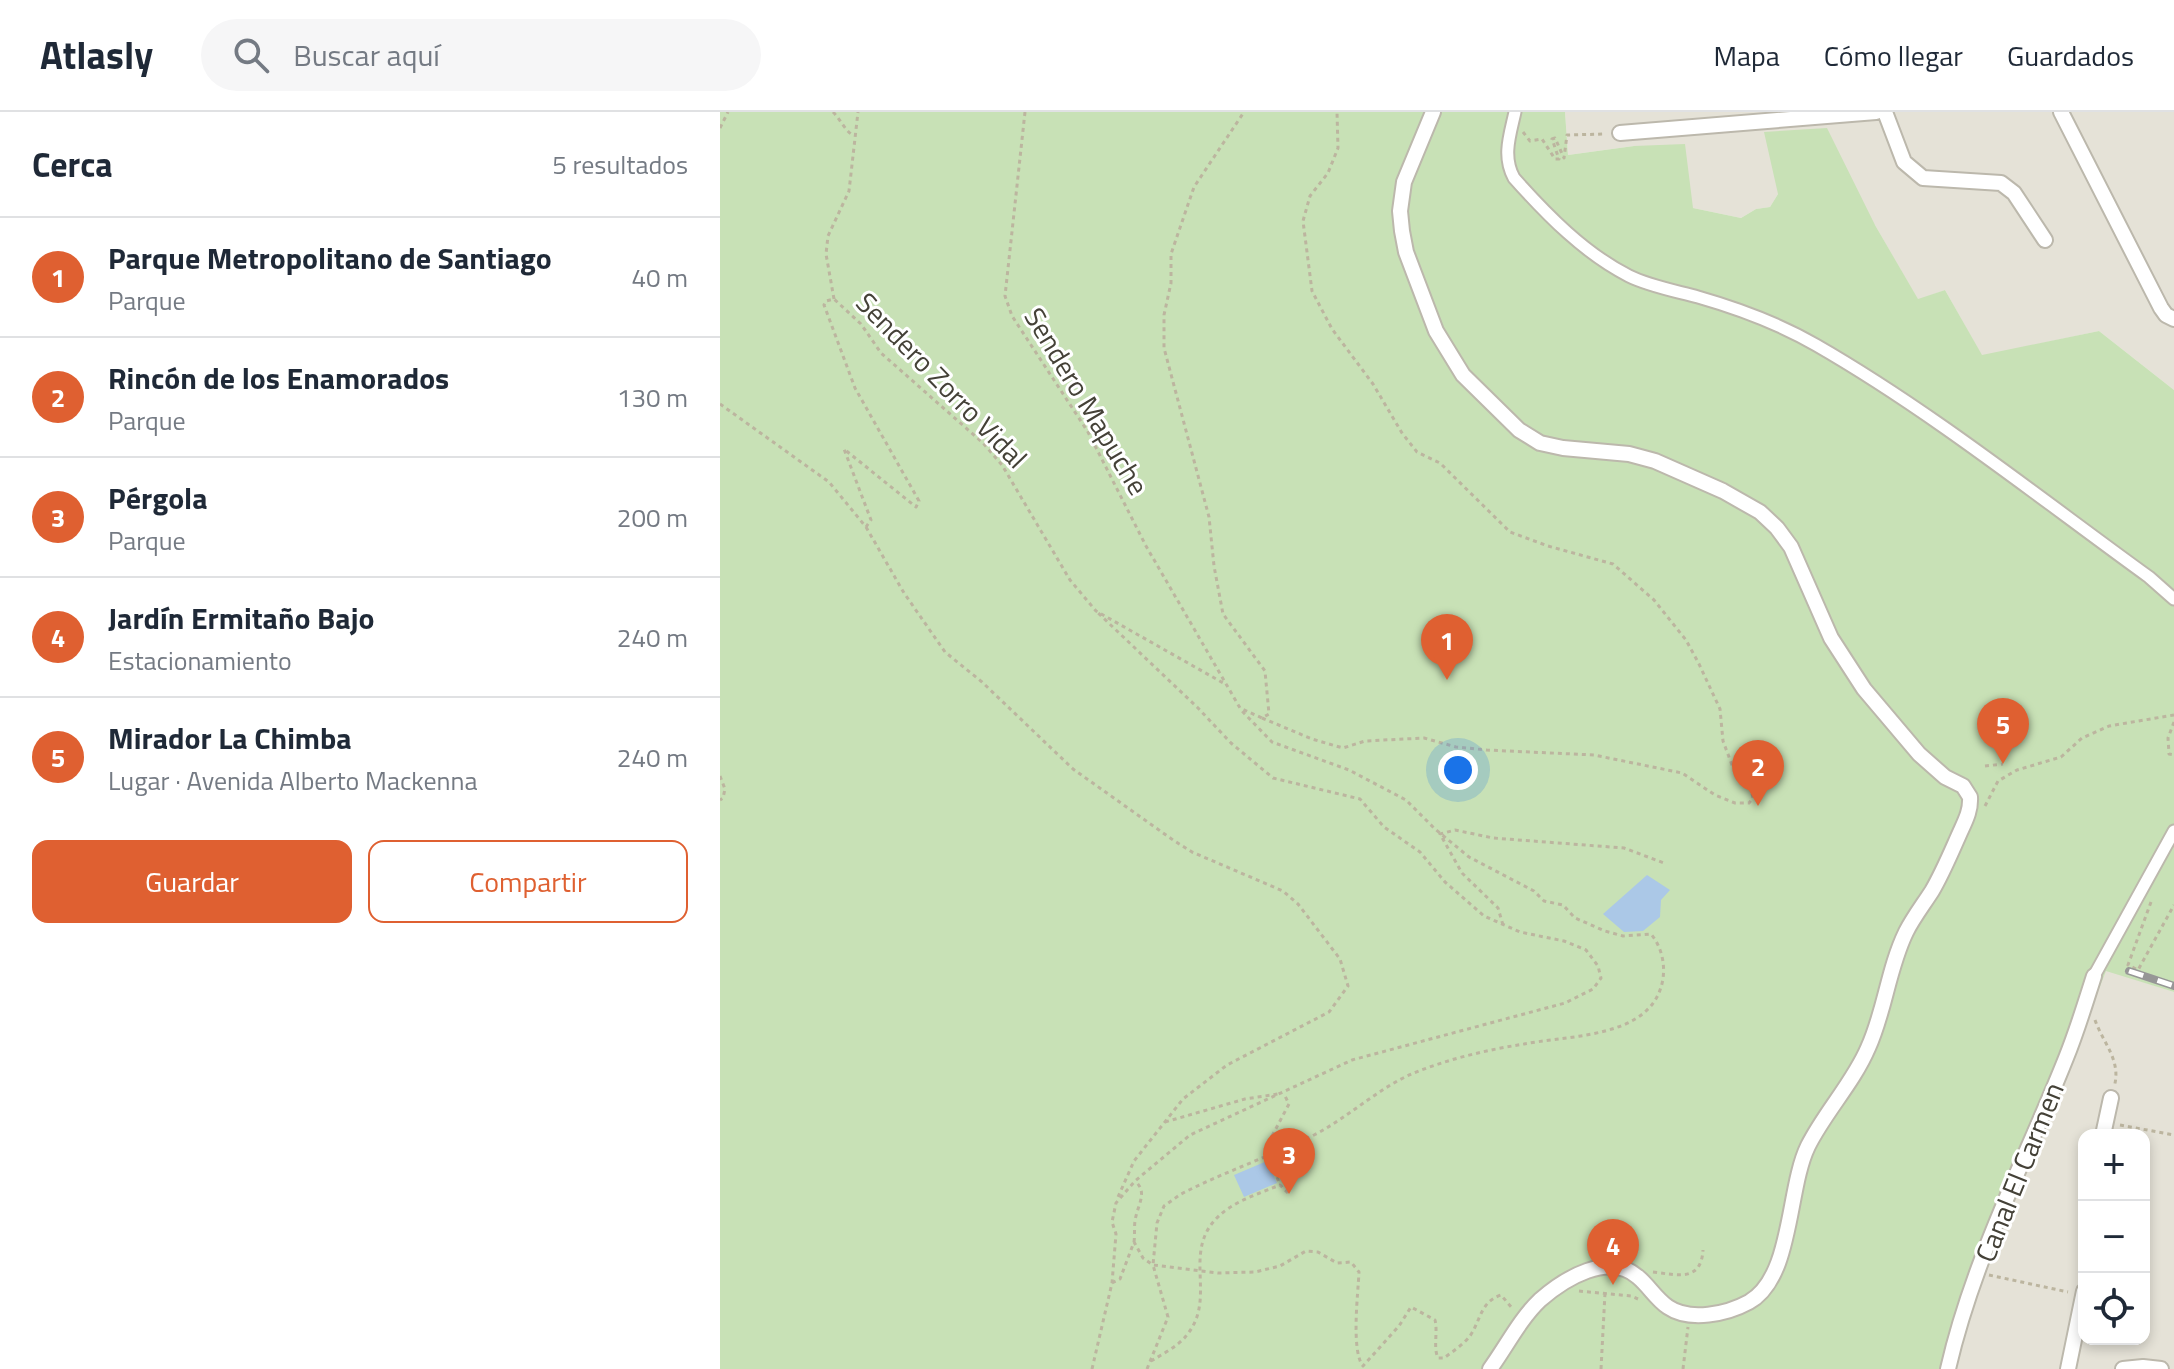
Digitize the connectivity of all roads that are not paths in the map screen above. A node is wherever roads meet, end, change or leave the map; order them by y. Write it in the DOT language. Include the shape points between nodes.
graph roads {
  1 [pos="1433,112"];
  2 [pos="1876,112"];
  3 [pos="1885,112"];
  4 [pos="2061,112"];
  5 [pos="1515,116"];
  6 [pos="1620,133"];
  7 [pos="2045,240"];
  8 [pos="2172,319"];
  9 [pos="2174,599"];
  10 [pos="2174,831"];
  11 [pos="2092,983"];
  12 [pos="2111,1098"];
  13 [pos="2103,1128"];
  14 [pos="2078,1322"];
  15 [pos="1490,1369"];
  16 [pos="1948,1369"];
  17 [pos="2068,1369"];
  18 [pos="2123,1369"];
  19 [pos="2161,1369"];
  1 -- 15 [label="street" via="1404,182 1402,231 1436,331 1463,375 1519,430 1540,443 1655,461 1760,512 1791,547 1831,638 1864,689 1919,754 1970,797 1968,816 1946,863 1904,936 1861,1064 1807,1149 1781,1256 1767,1285 1752,1301 1733,1309 1689,1315 1668,1307 1626,1269 1575,1275 1540,1301"];
  2 -- 6 [label="street"];
  3 -- 7 [label="street" via="1904,162 1923,178 2001,183 2014,193"];
  4 -- 8 [label="street" via="2161,308"];
  5 -- 9 [label="street" via="1507,154 1514,178 1603,262 1632,278 1738,308 1815,344 1886,387"];
  10 -- 11 [label="street"];
  11 -- 16 [label="street, Canal El Carmen" via="2001,1209"];
  12 -- 13 [label="street"];
  14 -- 17 [label="street"];
  18 -- 19 [label="street"];
}
